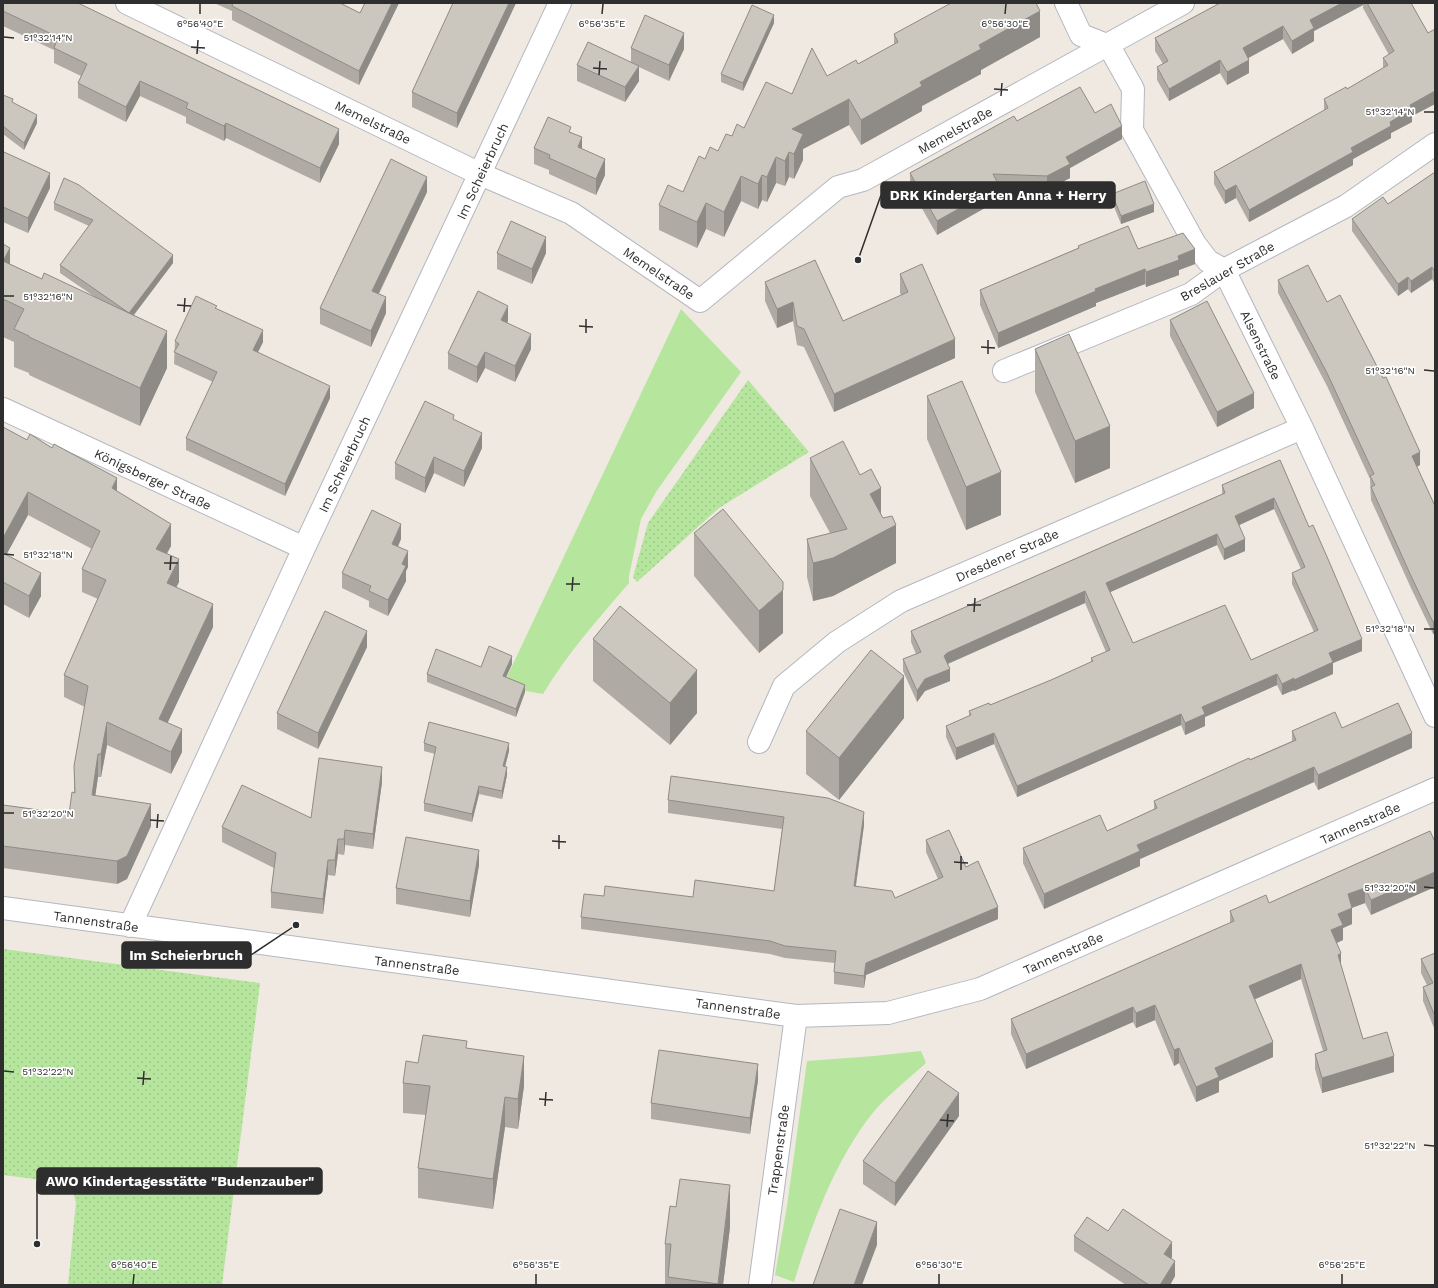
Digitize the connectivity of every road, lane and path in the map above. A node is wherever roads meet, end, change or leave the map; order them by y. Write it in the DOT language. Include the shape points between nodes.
graph roads {
  1 [pos="127,3"];
  2 [pos="560,3"];
  3 [pos="1066,3"];
  4 [pos="1183,3"];
  5 [pos="1109,46"];
  6 [pos="1435,144"];
  7 [pos="480,174"];
  8 [pos="1224,270"];
  9 [pos="1004,371"];
  10 [pos="3,409"];
  11 [pos="1302,428"];
  12 [pos="304,548"];
  13 [pos="1435,716"];
  14 [pos="759,742"];
  15 [pos="1434,794"];
  16 [pos="3,908"];
  17 [pos="130,926"];
  18 [pos="796,1016"];
  19 [pos="760,1285"];
  1 -- 7 [label="street, Memelstraße"];
  2 -- 7 [label="street, Im Scheierbruch"];
  3 -- 5 [label="street" via="1081,34"];
  4 -- 5 [label="street, Memelstraße"];
  5 -- 7 [label="street, Memelstraße" via="864,180 838,187 700,301 571,213"];
  5 -- 8 [label="street" via="1133,89 1132,130 1195,244 1208,261"];
  6 -- 8 [label="street, Breslauer Straße" via="1346,206"];
  7 -- 12 [label="street, Im Scheierbruch"];
  8 -- 9 [label="street, Breslauer Straße" via="1191,294"];
  8 -- 11 [label="street, Alsenstraße"];
  10 -- 12 [label="street, Königsberger Straße"];
  11 -- 13 [label="street, Alsenstraße"];
  11 -- 14 [label="street, Dresdener Straße" via="901,602 837,642 784,686"];
  12 -- 17 [label="street, Im Scheierbruch"];
  15 -- 18 [label="street, Tannenstraße" via="980,989 888,1013"];
  16 -- 17 [label="street, Tannenstraße"];
  17 -- 18 [label="street, Tannenstraße"];
  18 -- 19 [label="street, Trappenstraße"];
}
